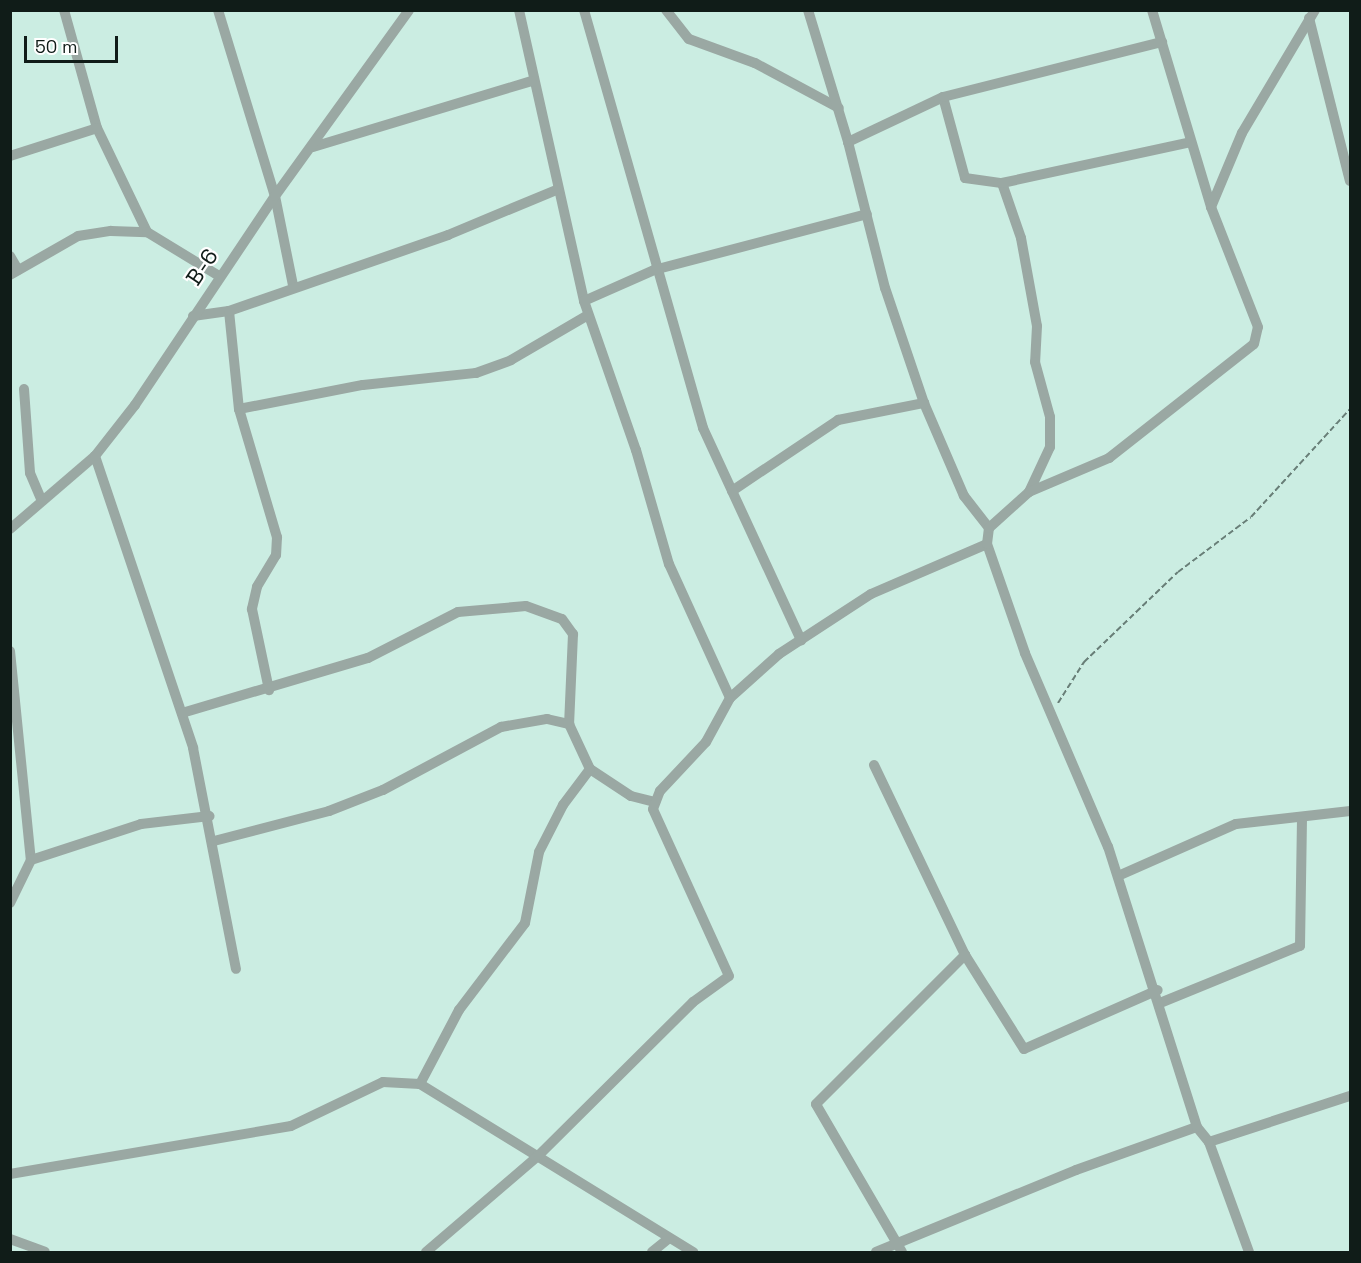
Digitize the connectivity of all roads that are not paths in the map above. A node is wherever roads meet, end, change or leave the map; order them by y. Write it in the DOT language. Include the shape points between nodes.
graph roads {
  1 [pos="64,10"];
  2 [pos="218,10"];
  3 [pos="409,10"];
  4 [pos="519,10"];
  5 [pos="584,10"];
  6 [pos="666,10"];
  7 [pos="808,10"];
  8 [pos="1152,10"];
  9 [pos="1311,14"];
  10 [pos="1162,42"];
  11 [pos="531,81"];
  12 [pos="943,97"];
  13 [pos="839,108"];
  14 [pos="97,128"];
  15 [pos="848,142"];
  16 [pos="1191,142"];
  17 [pos="314,147"];
  18 [pos="10,156"];
  19 [pos="1350,181"];
  20 [pos="1002,183"];
  21 [pos="556,190"];
  22 [pos="275,196"];
  23 [pos="1211,207"];
  24 [pos="867,214"];
  25 [pos="147,232"];
  26 [pos="10,256"];
  27 [pos="654,270"];
  28 [pos="14,272"];
  29 [pos="219,276"];
  30 [pos="293,285"];
  31 [pos="584,302"];
  32 [pos="229,311"];
  33 [pos="588,315"];
  34 [pos="193,316"];
  35 [pos="24,389"];
  36 [pos="924,403"];
  37 [pos="239,409"];
  38 [pos="95,456"];
  39 [pos="732,491"];
  40 [pos="1029,492"];
  41 [pos="42,501"];
  42 [pos="989,528"];
  43 [pos="10,529"];
  44 [pos="987,544"];
  45 [pos="801,640"];
  46 [pos="10,651"];
  47 [pos="269,690"];
  48 [pos="730,698"];
  49 [pos="182,713"];
  50 [pos="569,724"];
  51 [pos="874,765"];
  52 [pos="590,769"];
  53 [pos="655,802"];
  54 [pos="1350,812"];
  55 [pos="210,816"];
  56 [pos="1302,818"];
  57 [pos="214,841"];
  58 [pos="31,860"];
  59 [pos="1118,876"];
  60 [pos="10,903"];
  61 [pos="965,955"];
  62 [pos="236,969"];
  63 [pos="1158,990"];
  64 [pos="1160,1003"];
  65 [pos="420,1084"];
  66 [pos="1350,1096"];
  67 [pos="1197,1127"];
  68 [pos="1209,1142"];
  69 [pos="539,1155"];
  70 [pos="10,1174"];
  71 [pos="669,1238"];
  72 [pos="10,1239"];
  73 [pos="900,1248"];
  74 [pos="45,1252"];
  75 [pos="426,1252"];
  76 [pos="652,1252"];
  77 [pos="693,1252"];
  78 [pos="876,1252"];
  79 [pos="1249,1252"];
  1 -- 14 [label="street"];
  2 -- 22 [label="street"];
  3 -- 17 [label="street, B-6"];
  4 -- 11 [label="street"];
  5 -- 27 [label="street"];
  6 -- 13 [label="street" via="689,39 755,63"];
  7 -- 13 [label="street"];
  8 -- 10 [label="street"];
  9 -- 19 [label="street"];
  9 -- 23 [label="street" via="1242,133"];
  10 -- 12 [label="street"];
  10 -- 16 [label="street"];
  11 -- 17 [label="street"];
  11 -- 21 [label="street"];
  12 -- 15 [label="street"];
  12 -- 20 [label="street" via="965,178"];
  13 -- 15 [label="street"];
  14 -- 18 [label="street"];
  14 -- 25 [label="street"];
  15 -- 24 [label="street"];
  16 -- 20 [label="street"];
  16 -- 23 [label="street"];
  17 -- 22 [label="street, B-6"];
  20 -- 40 [label="street" via="1021,238 1037,326 1035,362 1050,417 1050,447"];
  21 -- 30 [label="street" via="448,235"];
  21 -- 31 [label="street"];
  22 -- 29 [label="street, B-6"];
  22 -- 30 [label="street"];
  23 -- 40 [label="street" via="1258,327 1254,344 1109,458"];
  24 -- 27 [label="street"];
  24 -- 36 [label="street" via="885,288"];
  25 -- 28 [label="street" via="78,236"];
  25 -- 29 [label="street"];
  26 -- 28 [label="street"];
  27 -- 31 [label="street"];
  27 -- 39 [label="street" via="703,428"];
  29 -- 34 [label="street, B-6"];
  30 -- 32 [label="street"];
  31 -- 33 [label="street"];
  32 -- 34 [label="street"];
  32 -- 37 [label="street"];
  33 -- 37 [label="street" via="511,360 476,373 298,395"];
  33 -- 48 [label="street" via="643,470 669,564"];
  34 -- 38 [label="street, B-6"];
  35 -- 41 [label="street" via="30,473"];
  36 -- 39 [label="street" via="838,420"];
  36 -- 42 [label="street" via="964,496"];
  37 -- 47 [label="street" via="277,537 276,555 256,587 252,609"];
  38 -- 41 [label="street, B-6"];
  38 -- 49 [label="street"];
  39 -- 45 [label="street"];
  40 -- 42 [label="street"];
  41 -- 43 [label="street, B-6"];
  42 -- 44 [label="street"];
  44 -- 45 [label="street" via="871,594"];
  44 -- 59 [label="street"];
  45 -- 48 [label="street"];
  46 -- 58 [label="street"];
  47 -- 49 [label="street"];
  47 -- 50 [label="street" via="368,658 458,612 526,606 562,619 573,634"];
  48 -- 53 [label="street" via="706,742"];
  49 -- 55 [label="street"];
  50 -- 52 [label="street"];
  50 -- 57 [label="street" via="547,719 501,727 383,790 329,811"];
  51 -- 61 [label="street"];
  52 -- 53 [label="street" via="631,796"];
  52 -- 65 [label="street" via="563,805 539,852 525,923 459,1010"];
  53 -- 69 [label="street" via="680,871 729,976 693,1002"];
  54 -- 56 [label="street"];
  55 -- 57 [label="street"];
  55 -- 58 [label="street" via="141,824"];
  56 -- 59 [label="street" via="1236,824"];
  56 -- 64 [label="street" via="1300,946"];
  57 -- 62 [label="street"];
  58 -- 60 [label="street"];
  59 -- 63 [label="street"];
  61 -- 63 [label="street" via="1024,1049"];
  61 -- 73 [label="street" via="816,1104"];
  63 -- 64 [label="street"];
  64 -- 67 [label="street"];
  65 -- 69 [label="street"];
  65 -- 70 [label="street" via="383,1082 291,1126"];
  66 -- 68 [label="street"];
  67 -- 68 [label="street"];
  67 -- 73 [label="street" via="1076,1170"];
  68 -- 79 [label="street"];
  69 -- 71 [label="street"];
  69 -- 75 [label="street"];
  71 -- 76 [label="street"];
  71 -- 77 [label="street"];
  72 -- 74 [label="street"];
  73 -- 78 [label="street"];
}
